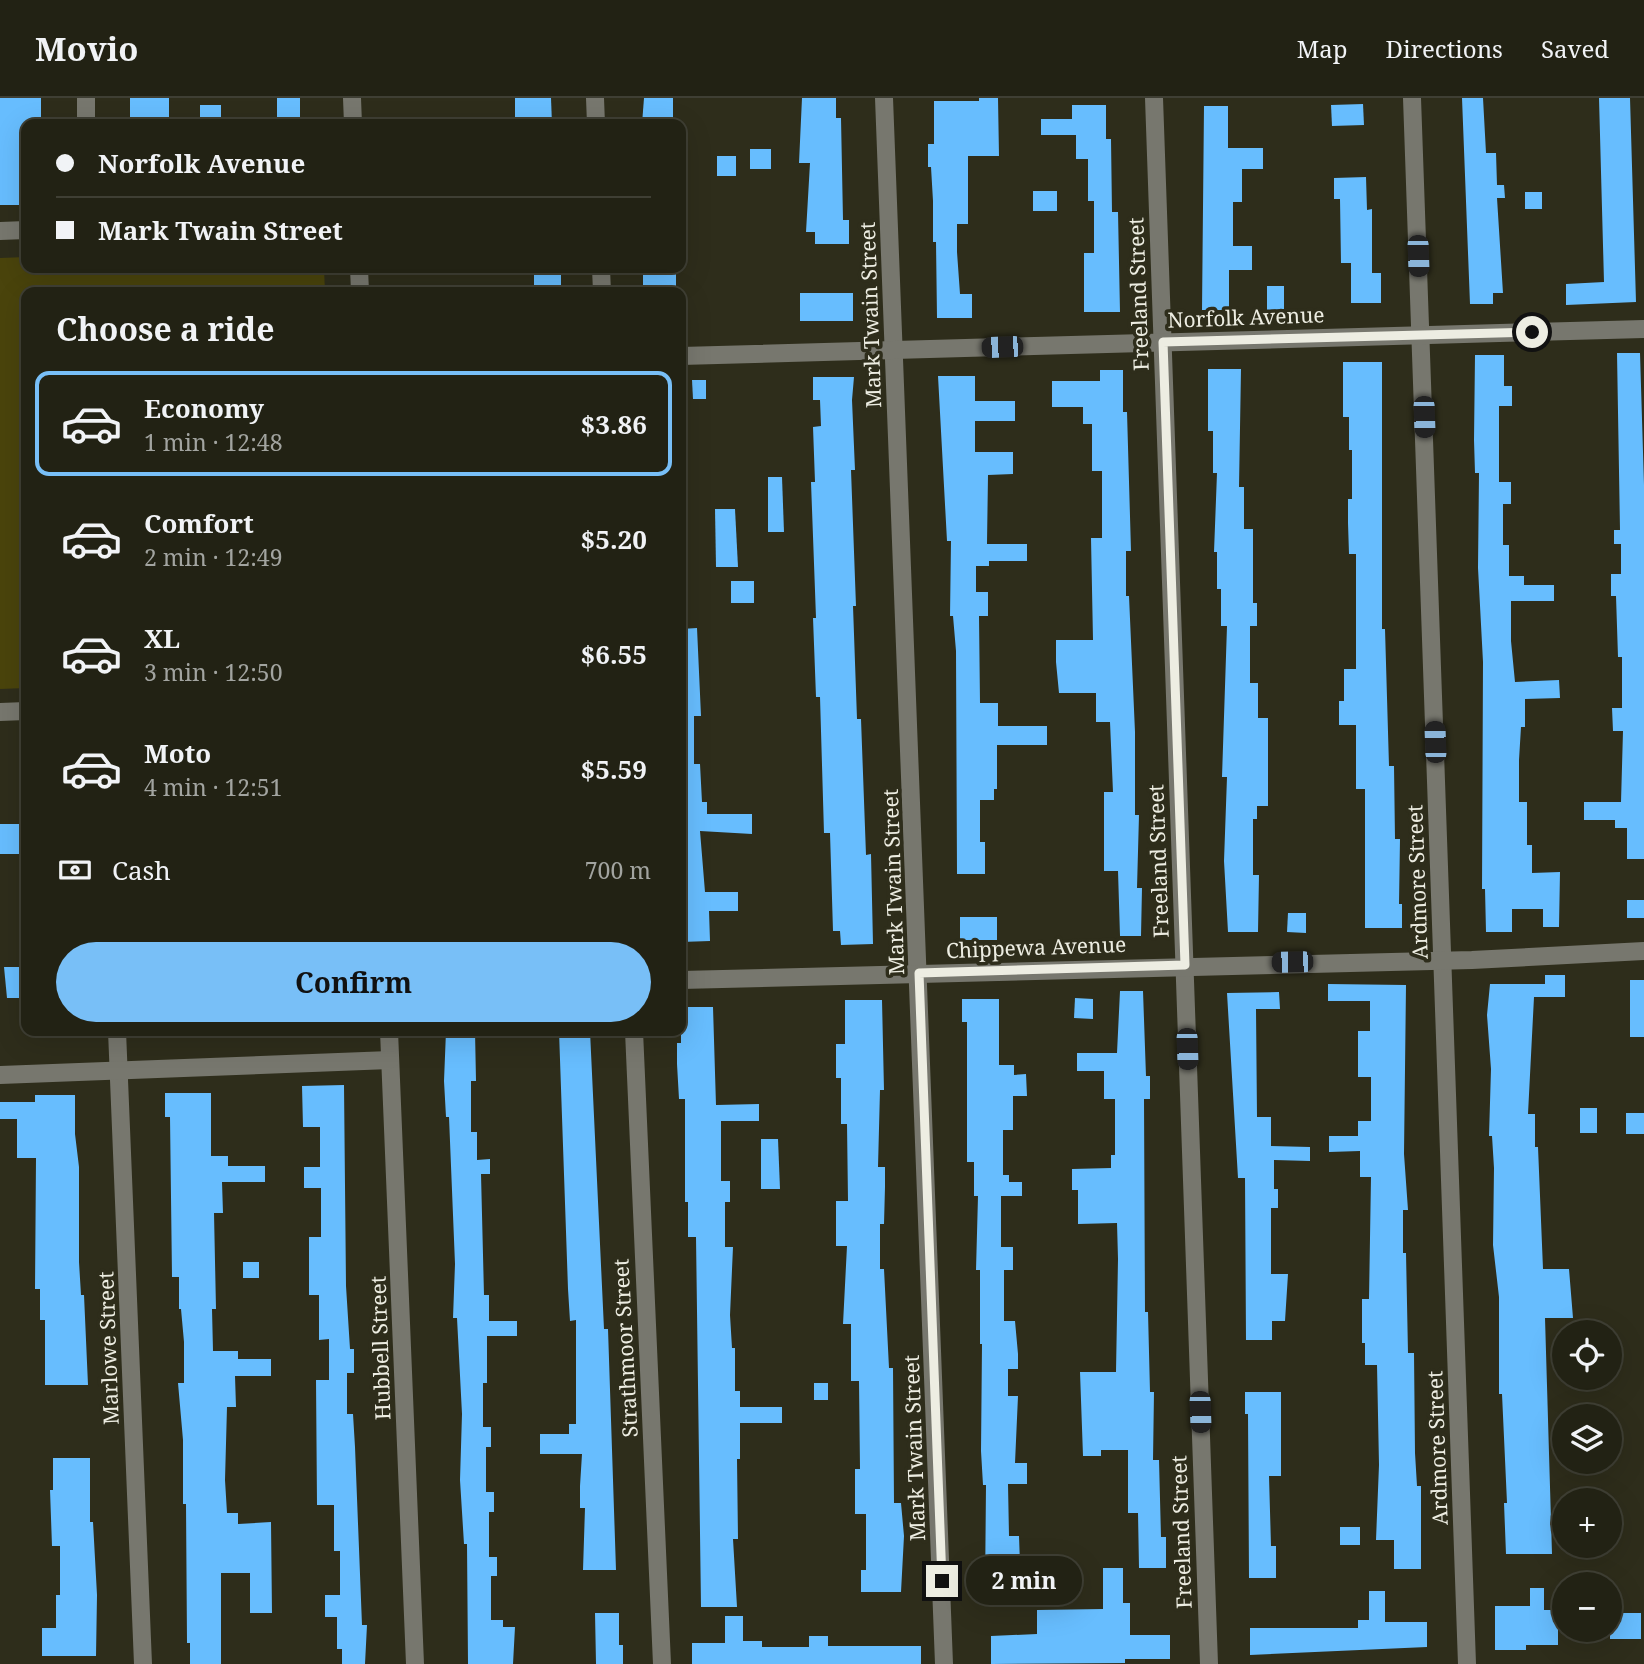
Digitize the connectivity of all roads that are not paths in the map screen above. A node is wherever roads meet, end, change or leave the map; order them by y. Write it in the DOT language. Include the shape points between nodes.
graph roads {
  1 [pos="86,98"];
  2 [pos="352,98"];
  3 [pos="595,98"];
  4 [pos="884,98"];
  5 [pos="1154,98"];
  6 [pos="1412,98"];
  7 [pos="86,119"];
  8 [pos="353,119"];
  9 [pos="596,119"];
  10 [pos="21,230"];
  11 [pos="0,231"];
  12 [pos="1644,330"];
  13 [pos="1421,335"];
  14 [pos="1163,342"];
  15 [pos="894,350"];
  16 [pos="686,356"];
  17 [pos="21,711"];
  18 [pos="0,712"];
  19 [pos="1644,951"];
  20 [pos="1442,960"];
  21 [pos="1185,965"];
  22 [pos="919,973"];
  23 [pos="686,980"];
  24 [pos="117,1036"];
  25 [pos="389,1036"];
  26 [pos="634,1036"];
  27 [pos="390,1060"];
  28 [pos="119,1070"];
  29 [pos="0,1075"];
  30 [pos="143,1664"];
  31 [pos="415,1664"];
  32 [pos="662,1664"];
  33 [pos="944,1664"];
  34 [pos="1209,1664"];
  35 [pos="1467,1664"];
  1 -- 7 [label="street"];
  2 -- 8 [label="street"];
  3 -- 9 [label="street"];
  4 -- 15 [label="street, Mark Twain Street"];
  5 -- 14 [label="street, Freeland Street"];
  6 -- 13 [label="street, Ardmore Street"];
  10 -- 11 [label="street"];
  12 -- 13 [label="street, Norfolk Avenue"];
  13 -- 14 [label="street, Norfolk Avenue"];
  13 -- 20 [label="street, Ardmore Street"];
  14 -- 15 [label="street, Norfolk Avenue"];
  14 -- 21 [label="street, Freeland Street"];
  15 -- 16 [label="street, Norfolk Avenue"];
  15 -- 22 [label="street, Mark Twain Street"];
  17 -- 18 [label="street"];
  19 -- 20 [label="street, Chippewa Avenue"];
  20 -- 21 [label="street, Chippewa Avenue"];
  20 -- 35 [label="street, Ardmore Street"];
  21 -- 22 [label="street, Chippewa Avenue"];
  21 -- 34 [label="street, Freeland Street"];
  22 -- 23 [label="street, Chippewa Avenue"];
  22 -- 33 [label="street, Mark Twain Street"];
  24 -- 28 [label="street, Marlowe Street"];
  25 -- 27 [label="street, Hubbell Street"];
  26 -- 32 [label="street, Strathmoor Street"];
  27 -- 28 [label="street"];
  27 -- 31 [label="street, Hubbell Street"];
  28 -- 29 [label="street"];
  28 -- 30 [label="street, Marlowe Street"];
}
